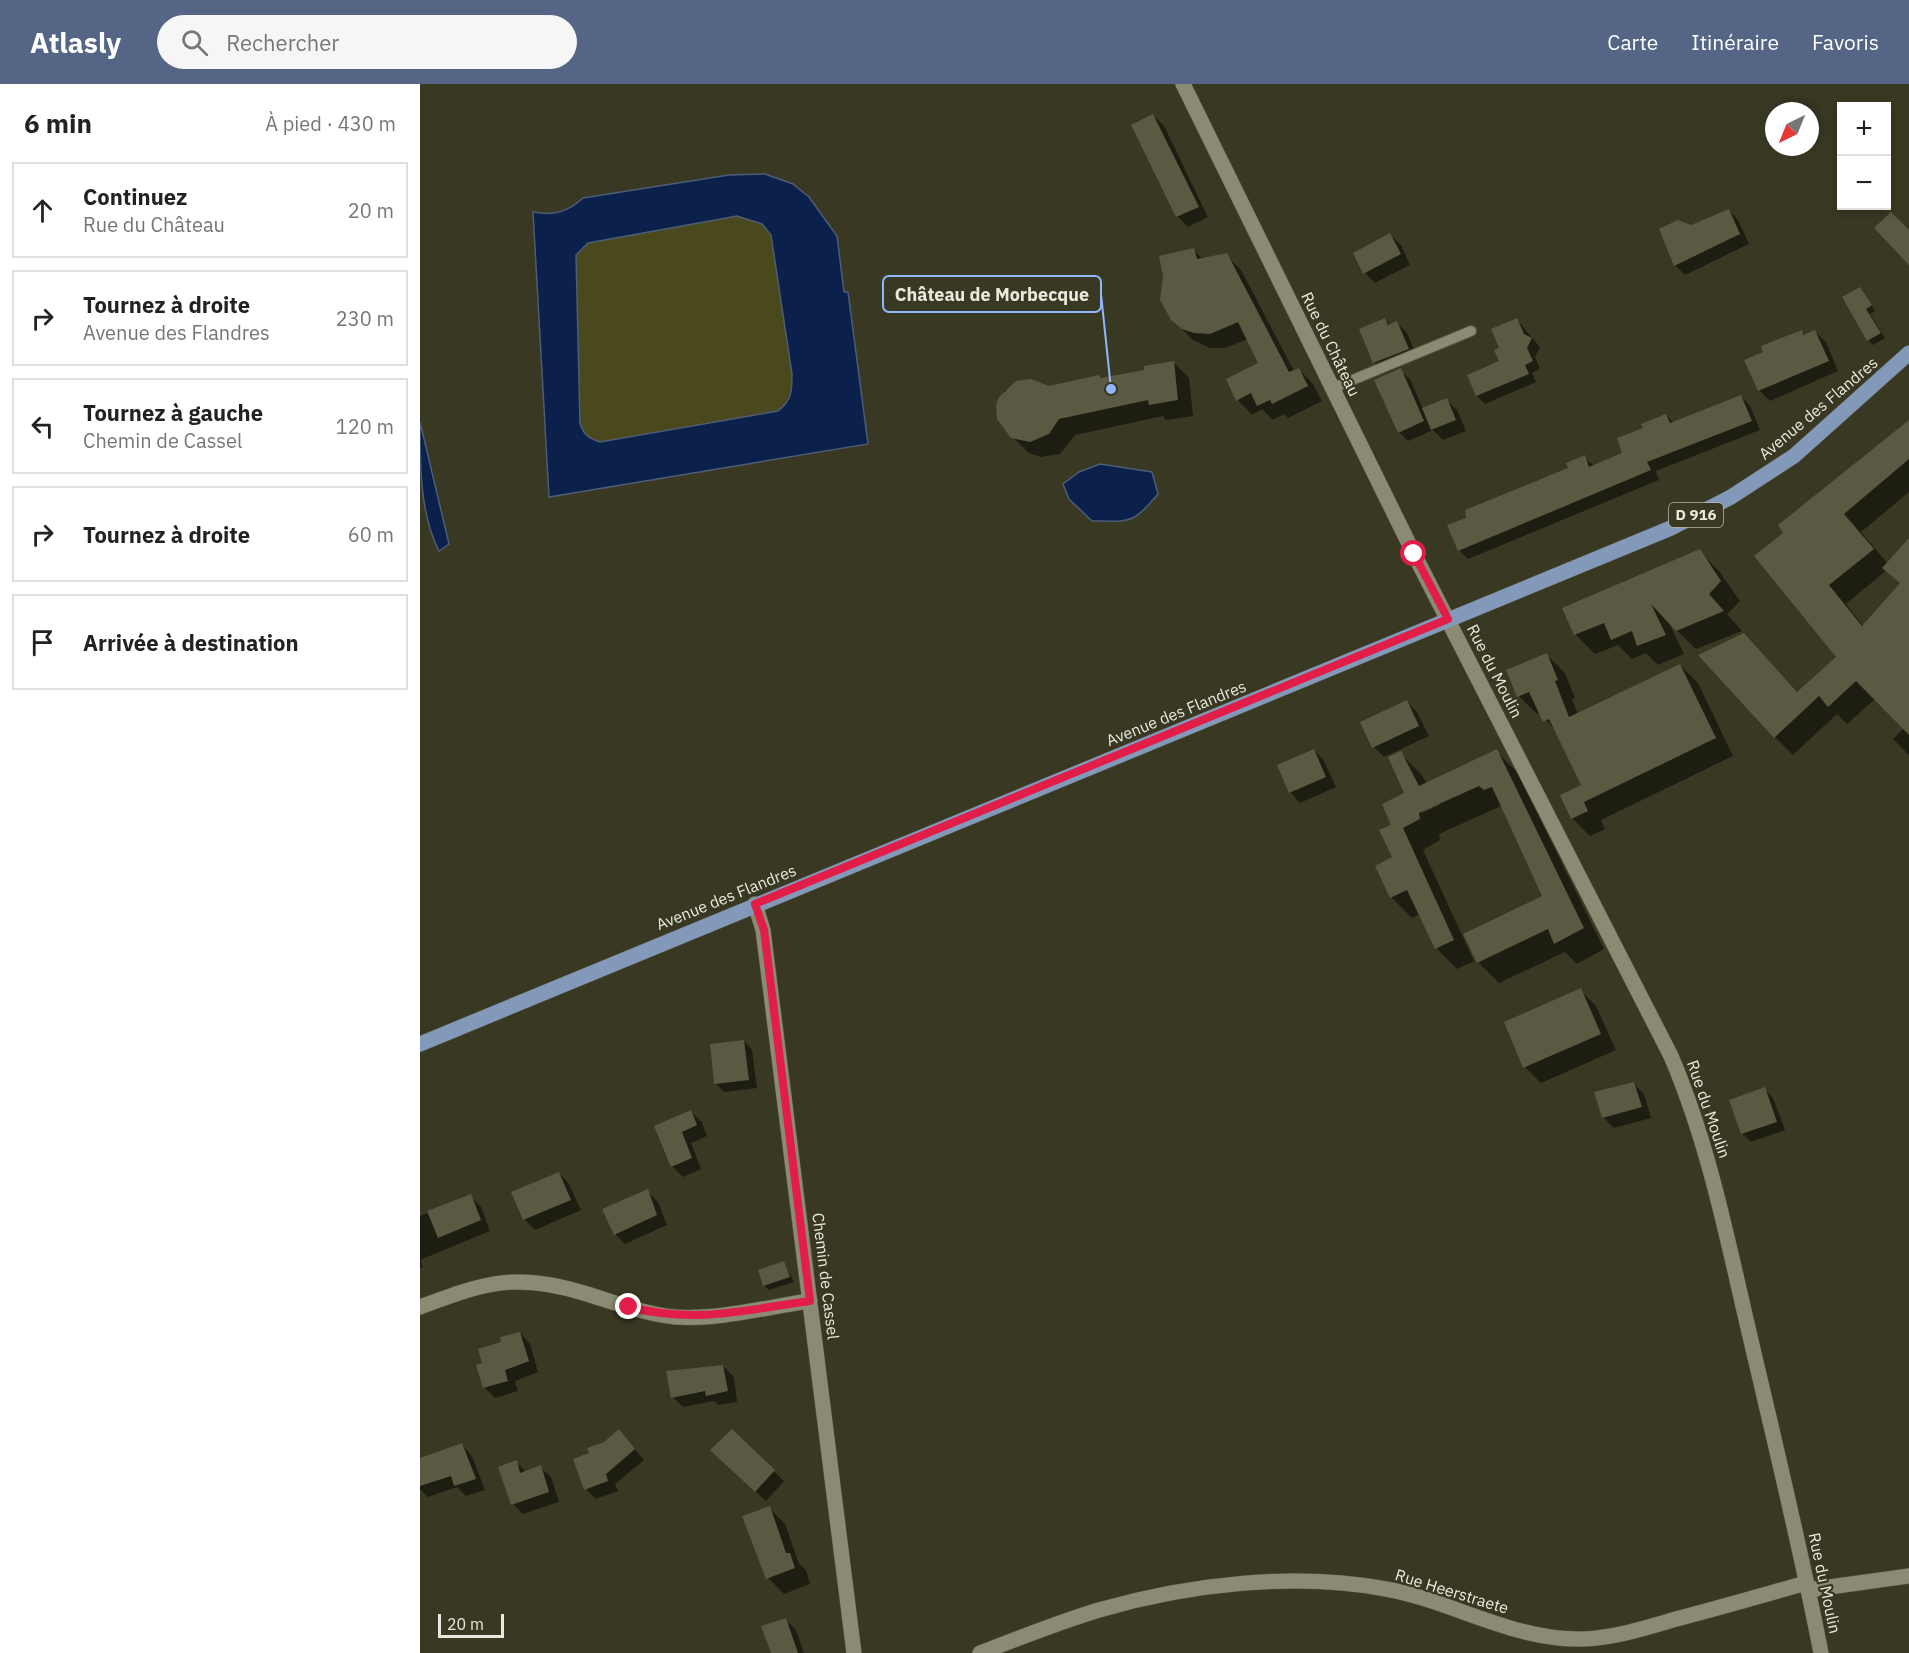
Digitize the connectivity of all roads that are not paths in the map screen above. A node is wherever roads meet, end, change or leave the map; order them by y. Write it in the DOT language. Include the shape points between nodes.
graph roads {
  1 [pos="1183,84"];
  2 [pos="1470,331"];
  3 [pos="1909,353"];
  4 [pos="1333,388"];
  5 [pos="1448,619"];
  6 [pos="755,904"];
  7 [pos="420,1044"];
  8 [pos="810,1301"];
  9 [pos="420,1307"];
  10 [pos="1909,1576"];
  11 [pos="1807,1587"];
  12 [pos="854,1653"];
  13 [pos="980,1653"];
  14 [pos="1821,1653"];
  1 -- 4 [label="street, Rue du Château"];
  2 -- 4 [label="lane"];
  3 -- 5 [label="main road, Avenue des Flandres / D 916" via="1816,438 1746,489 1671,528"];
  4 -- 5 [label="street, Rue du Château"];
  5 -- 6 [label="main road, Avenue des Flandres / D 916"];
  5 -- 11 [label="street, Rue du Moulin" via="1671,1056 1690,1102 1717,1191"];
  6 -- 7 [label="main road, Avenue des Flandres / D 916"];
  6 -- 8 [label="street, Chemin de Cassel" via="764,930"];
  8 -- 9 [label="street" via="718,1315 674,1317 558,1285 523,1280 487,1283"];
  8 -- 12 [label="street, Chemin de Cassel"];
  10 -- 11 [label="street, Rue Heerstraete"];
  11 -- 13 [label="street, Rue Heerstraete" via="1632,1632 1583,1639 1519,1630 1386,1589 1326,1582 1239,1586 1180,1592 1118,1605"];
  11 -- 14 [label="street, Rue du Moulin"];
}
